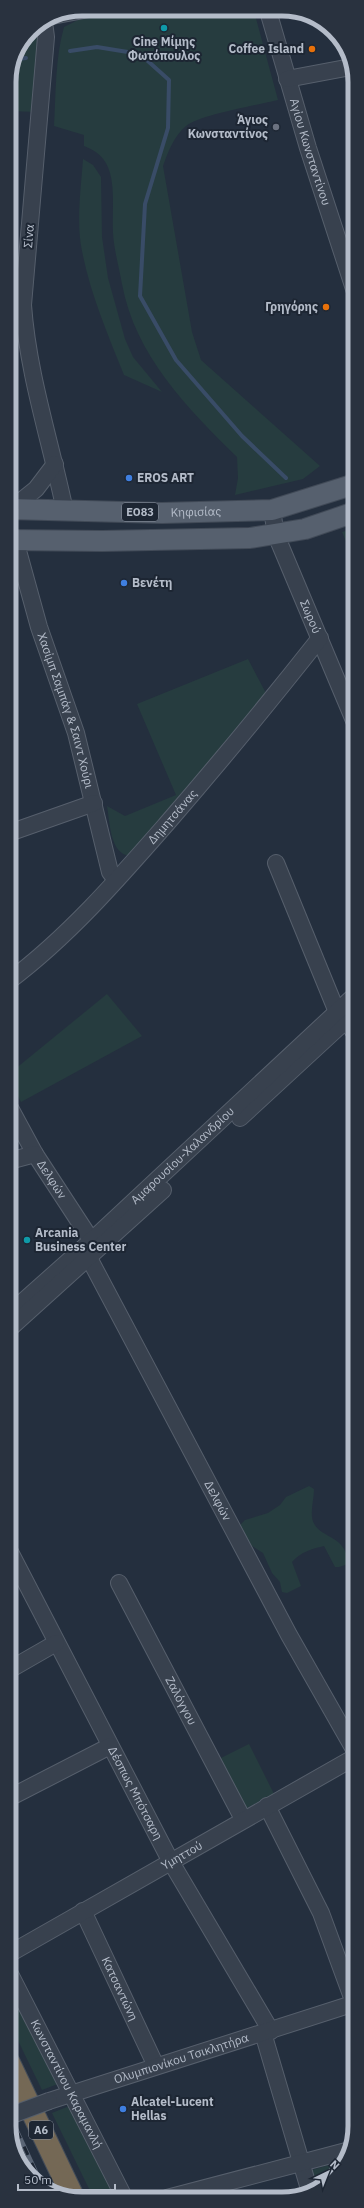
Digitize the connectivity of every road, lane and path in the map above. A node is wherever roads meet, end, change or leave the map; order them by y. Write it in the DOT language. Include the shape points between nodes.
graph roads {
  1 [pos="269,16"];
  2 [pos="45,29"];
  3 [pos="347,68"];
  4 [pos="287,79"];
  5 [pos="348,270"];
  6 [pos="55,464"];
  7 [pos="348,486"];
  8 [pos="16,504"];
  9 [pos="16,509"];
  10 [pos="272,510"];
  11 [pos="65,511"];
  12 [pos="348,514"];
  13 [pos="276,535"];
  14 [pos="16,540"];
  15 [pos="16,553"];
  16 [pos="320,638"];
  17 [pos="348,706"];
  18 [pos="94,803"];
  19 [pos="16,831"];
  20 [pos="276,863"];
  21 [pos="116,880"];
  22 [pos="16,975"];
  23 [pos="346,1014"];
  24 [pos="16,1119"];
  25 [pos="35,1154"];
  26 [pos="16,1159"];
  27 [pos="90,1250"];
  28 [pos="16,1308"];
  29 [pos="16,1322"];
  30 [pos="16,1564"];
  31 [pos="120,1583"];
  32 [pos="56,1643"];
  33 [pos="16,1666"];
  34 [pos="348,1739"];
  35 [pos="110,1746"];
  36 [pos="348,1761"];
  37 [pos="16,1791"];
  38 [pos="267,1806"];
  39 [pos="243,1819"];
  40 [pos="171,1862"];
  41 [pos="83,1911"];
  42 [pos="16,1950"];
  43 [pos="16,1986"];
  44 [pos="348,1987"];
  45 [pos="348,2005"];
  46 [pos="267,2032"];
  47 [pos="156,2066"];
  48 [pos="16,2078"];
  49 [pos="70,2093"];
  50 [pos="16,2113"];
  51 [pos="342,2152"];
  52 [pos="302,2164"];
  53 [pos="308,2186"];
  54 [pos="70,2191"];
  55 [pos="121,2192"];
  56 [pos="191,2192"];
  1 -- 4 [label="street, Αγίου Κωνσταντίνου"];
  2 -- 6 [label="street, Σίνα" via="23,305 26,335"];
  3 -- 4 [label="street"];
  4 -- 5 [label="street, Αγίου Κωνσταντίνου"];
  6 -- 8 [label="street" via="36,489"];
  6 -- 11 [label="street, Σίνα"];
  7 -- 10 [label="main road, Κηφισίας / ΕΟ83"];
  9 -- 11 [label="main road, Κηφισίας / ΕΟ83"];
  10 -- 11 [label="main road, Κηφισίας / ΕΟ83" via="162,513"];
  10 -- 13 [label="street, Σωρού"];
  12 -- 13 [label="main road" via="305,529"];
  13 -- 14 [label="main road" via="250,538 102,541"];
  13 -- 16 [label="street, Σωρού"];
  15 -- 18 [label="street, Χασίμπ Σαμπάγ & Σαιντ Χούρι" via="76,733"];
  16 -- 17 [label="street, Σωρού"];
  16 -- 21 [label="street, Δημητσάνας" via="216,768"];
  18 -- 19 [label="street"];
  18 -- 21 [label="street, Χασίμπ Σαμπάγ & Σαιντ Χούρι" via="110,872"];
  20 -- 23 [label="street"];
  21 -- 22 [label="street, Δημητσάνας"];
  23 -- 27 [label="street, Αμαρουσίου-Χαλανδρίου"];
  24 -- 25 [label="street, Δελφών"];
  25 -- 26 [label="street"];
  25 -- 27 [label="street, Δελφών"];
  27 -- 28 [label="street, Αμαρουσίου-Χαλανδρίου"];
  27 -- 29 [label="street, Αμαρουσίου-Χαλανδρίου"];
  27 -- 34 [label="street, Δελφών" via="288,1635"];
  30 -- 32 [label="street, Δέσπως Μπότσαρη"];
  31 -- 39 [label="street, Ζαλόγγου"];
  32 -- 33 [label="street"];
  32 -- 35 [label="street, Δέσπως Μπότσαρη"];
  35 -- 37 [label="street"];
  35 -- 40 [label="street, Δέσπως Μπότσαρη"];
  36 -- 38 [label="street, Υμηττού"];
  38 -- 39 [label="street, Υμηττού"];
  38 -- 44 [label="street" via="321,1913"];
  39 -- 40 [label="street, Υμηττού"];
  40 -- 41 [label="street, Υμηττού"];
  40 -- 46 [label="street, Δέσπως Μπότσαρη"];
  41 -- 42 [label="street, Υμηττού"];
  41 -- 47 [label="street, Κατσαντώνη"];
  43 -- 49 [label="street, Κωνσταντίνου Καραμανλή"];
  45 -- 46 [label="street, Ολυμπιονίκου Τσικλητήρα"];
  46 -- 47 [label="street, Ολυμπιονίκου Τσικλητήρα"];
  46 -- 52 [label="street, Δέσπως Μπότσαρη"];
  47 -- 49 [label="street, Ολυμπιονίκου Τσικλητήρα"];
  48 -- 54 [label="highway, Α6"];
  49 -- 50 [label="street, Ολυμπιονίκου Τσικλητήρα, bridge"];
  49 -- 55 [label="street, Κωνσταντίνου Καραμανλή"];
  51 -- 52 [label="street"];
  52 -- 53 [label="street, Δέσπως Μπότσαρη"];
  52 -- 56 [label="street"];
}
